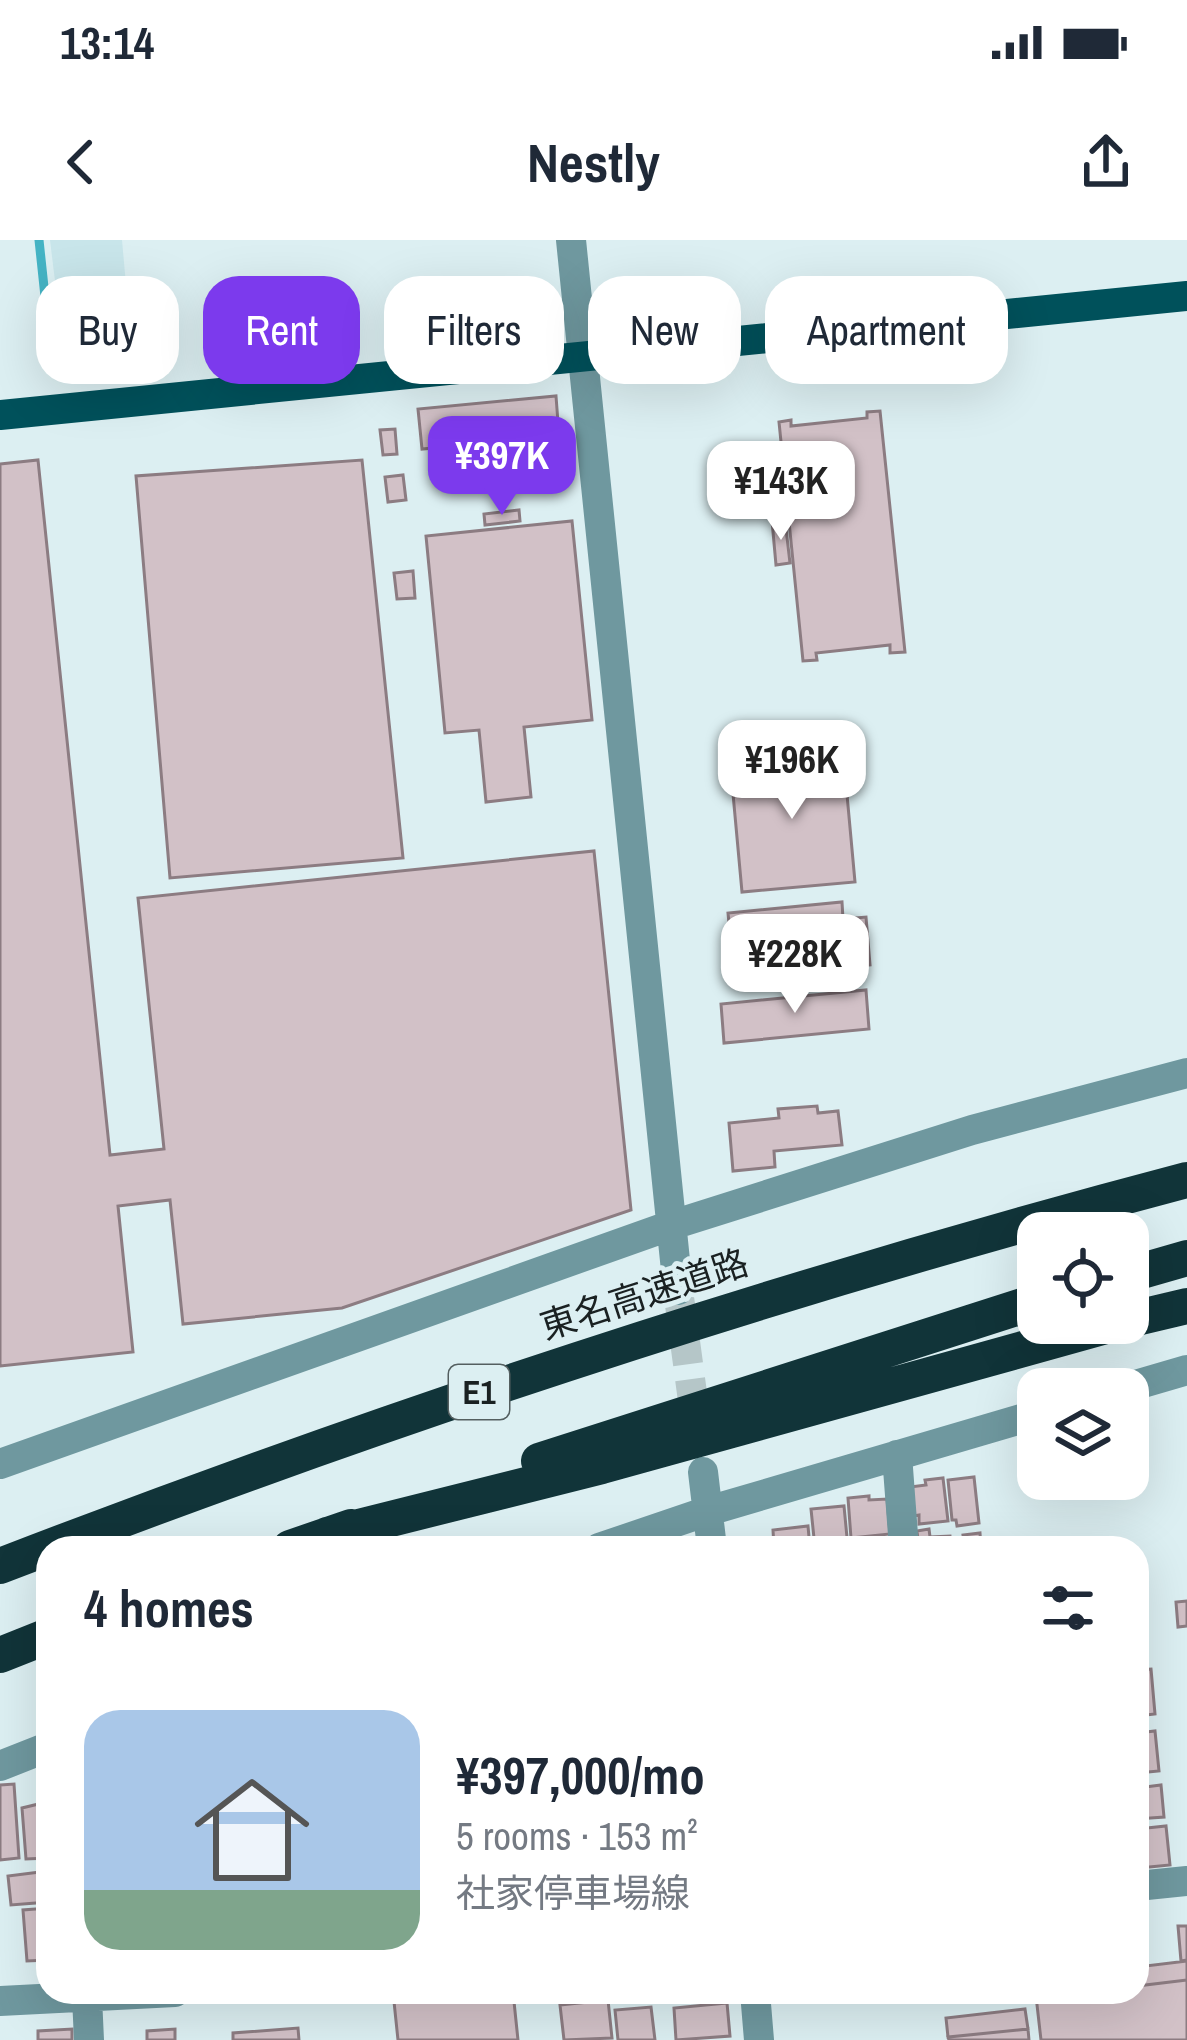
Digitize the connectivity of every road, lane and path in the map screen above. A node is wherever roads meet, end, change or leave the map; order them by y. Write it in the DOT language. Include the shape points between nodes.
graph roads {
  1 [pos="571,240"];
  2 [pos="1187,296"];
  3 [pos="580,357"];
  4 [pos="0,416"];
  5 [pos="1187,1073"];
  6 [pos="1187,1162"];
  7 [pos="1187,1180"];
  8 [pos="669,1226"];
  9 [pos="964,1238"];
  10 [pos="1187,1258"];
  11 [pos="1149,1269"];
  12 [pos="678,1290"];
  13 [pos="1187,1306"];
  14 [pos="1017,1308"];
  15 [pos="1149,1315"];
  16 [pos="1041,1344"];
  17 [pos="1187,1370"];
  18 [pos="1149,1381"];
  19 [pos="1017,1420"];
  20 [pos="897,1455"];
  21 [pos="0,1465"];
  22 [pos="703,1472"];
  23 [pos="708,1511"];
  24 [pos="328,1534"];
  25 [pos="83,1536"];
  26 [pos="323,1536"];
  27 [pos="634,1536"];
  28 [pos="711,1536"];
  29 [pos="903,1536"];
  30 [pos="36,1553"];
  31 [pos="0,1566"];
  32 [pos="36,1640"];
  33 [pos="0,1654"];
  34 [pos="36,1752"];
  35 [pos="0,1766"];
  36 [pos="1187,1881"];
  37 [pos="1149,1885"];
  38 [pos="36,1999"];
  39 [pos="0,2001"];
  40 [pos="87,2004"];
  41 [pos="756,2004"];
  42 [pos="89,2040"];
  43 [pos="759,2040"];
  1 -- 3 [label="street"];
  2 -- 3 [label="main road"];
  3 -- 4 [label="main road"];
  3 -- 8 [label="street"];
  5 -- 8 [label="street" via="972,1130"];
  6 -- 9 [label="highway"];
  7 -- 9 [label="highway, 東名高速道路 / E1"];
  8 -- 12 [label="street"];
  8 -- 21 [label="street"];
  9 -- 25 [label="highway, 東名高速道路 / E1" via="490,1388"];
  10 -- 11 [label="highway"];
  13 -- 15 [label="highway"];
  14 -- 24 [label="highway, E1"];
  16 -- 24 [label="highway"];
  17 -- 18 [label="street"];
  19 -- 20 [label="street"];
  20 -- 23 [label="street"];
  20 -- 29 [label="street"];
  22 -- 23 [label="street"];
  23 -- 27 [label="street"];
  23 -- 28 [label="street"];
  24 -- 26 [label="highway, E1"];
  30 -- 31 [label="highway, 東名高速道路 / E1"];
  32 -- 33 [label="highway"];
  34 -- 35 [label="street"];
  36 -- 37 [label="street"];
  38 -- 39 [label="street"];
  40 -- 42 [label="street"];
  41 -- 43 [label="street"];
}
